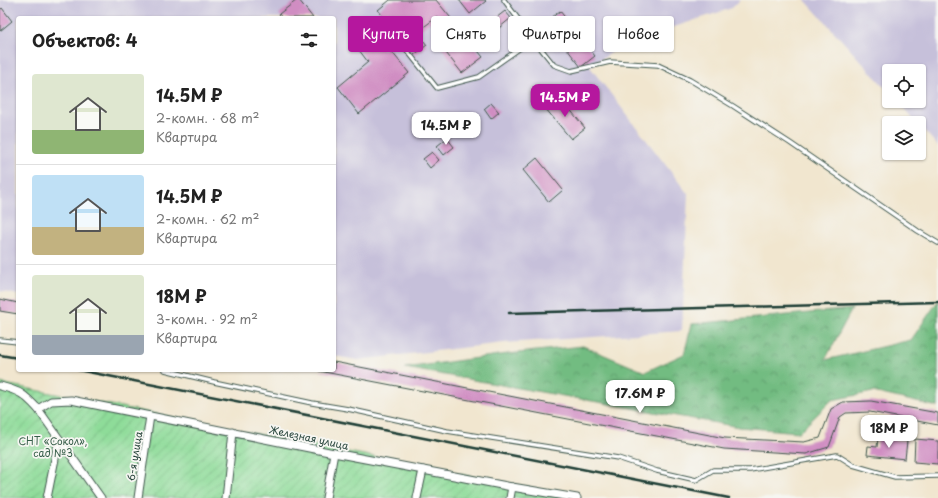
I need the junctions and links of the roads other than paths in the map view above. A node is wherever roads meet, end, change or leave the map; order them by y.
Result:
1 (504, 0) edge
2 (516, 16) edge
3 (408, 52) edge
4 (515, 52) edge
5 (544, 52) edge
6 (938, 243) edge
7 (0, 340) edge
8 (16, 342) edge
9 (173, 372) edge
10 (0, 386) edge
11 (38, 409) junction
12 (150, 416) junction
13 (233, 432) junction
14 (59, 439) junction
15 (334, 452) junction
16 (423, 470) junction
17 (938, 476) edge
18 (512, 487) junction
19 (47, 498) edge
20 (101, 498) edge
21 (138, 498) edge
22 (226, 498) edge
23 (326, 498) edge
24 (417, 498) edge
25 (510, 498) edge
26 (577, 498) edge

1 - 2 lane
3 - 4 lane
5 - 6 lane
7 - 8 lane
9 - 17 lane
10 - 11 street
11 - 12 street, Железная улица
11 - 14 street
12 - 13 street, Железная улица
12 - 21 street, 6-я улица
13 - 15 street, Железная улица
13 - 22 street
14 - 19 street
14 - 20 street
15 - 16 street, Железная улица
15 - 23 street
16 - 18 street, Железная улица
16 - 24 street
18 - 25 street
18 - 26 street, Железная улица

